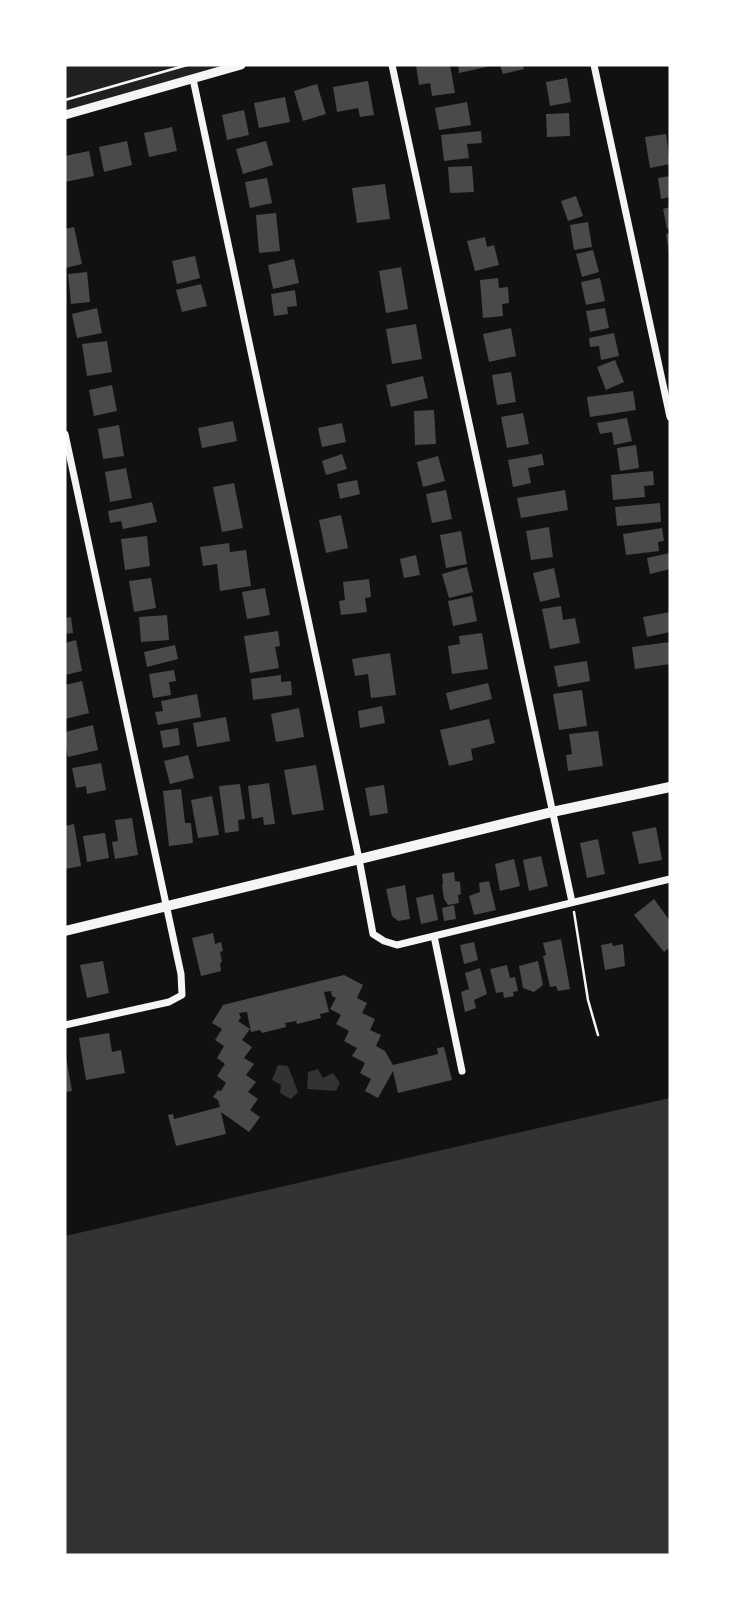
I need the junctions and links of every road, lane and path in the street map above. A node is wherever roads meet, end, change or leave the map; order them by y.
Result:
1 (187, 65) edge
2 (241, 65) edge
3 (392, 65) edge
4 (594, 65) edge
5 (193, 79) junction
6 (65, 100) edge
7 (65, 115) edge
8 (670, 417) edge
9 (65, 434) edge
10 (670, 787) edge
11 (552, 812) junction
12 (359, 859) junction
13 (670, 879) edge
14 (572, 902) junction
15 (166, 906) junction
16 (65, 931) edge
17 (433, 936) junction
18 (65, 1025) edge
19 (598, 1035) dead end
20 (462, 1071) dead end

1 - 6 path
2 - 5 street
3 - 11 street
4 - 8 street
5 - 7 street
5 - 12 street
9 - 15 street
10 - 11 main road
11 - 12 main road
11 - 14 street
12 - 15 main road
12 - 17 street
13 - 14 street
14 - 17 street
14 - 19 path
15 - 16 main road
15 - 18 street
17 - 20 street

